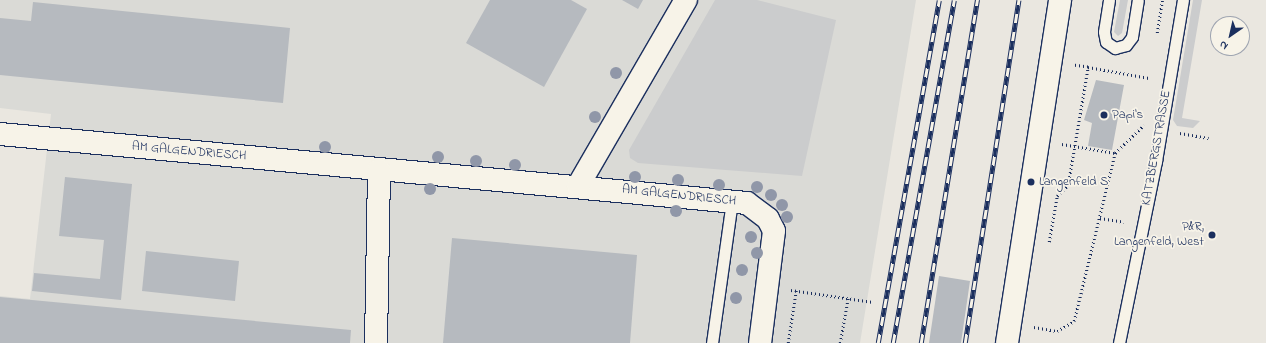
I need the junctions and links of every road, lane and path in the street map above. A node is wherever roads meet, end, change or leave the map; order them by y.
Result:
1 (686, 0) edge
2 (1060, 0) edge
3 (1109, 0) edge
4 (1138, 0) edge
5 (1183, 0) edge
6 (1071, 64) dead end
7 (1088, 68) junction
8 (1150, 78) dead end
9 (1162, 129) junction
10 (0, 134) edge
11 (1209, 138) dead end
12 (1057, 143) dead end
13 (1075, 146) junction
14 (1115, 153) junction
15 (379, 170) junction
16 (578, 186) junction
17 (732, 201) junction
18 (1100, 218) junction
19 (1118, 221) dead end
20 (1048, 244) dead end
21 (796, 290) dead end
22 (806, 292) dead end
23 (848, 298) junction
24 (873, 302) dead end
25 (1030, 327) dead end
26 (376, 343) edge
27 (712, 343) edge
28 (760, 343) edge
29 (788, 343) edge
30 (840, 343) edge
31 (1007, 343) edge
32 (1119, 343) edge

1 - 16 street
2 - 31 street
3 - 4 lane
5 - 9 lane, KATZBERGSTRASSE
6 - 7 path
7 - 8 path
7 - 13 path
9 - 11 path
9 - 14 path
9 - 32 lane, KATZBERGSTRASSE
10 - 15 street, AM GALGENDRIESCH
12 - 13 path
13 - 14 path
13 - 20 path
14 - 18 path
15 - 16 street, AM GALGENDRIESCH
15 - 26 street
16 - 17 street, AM GALGENDRIESCH
17 - 27 lane
17 - 28 street, AM GALGENDRIESCH
18 - 19 path
18 - 25 path
21 - 29 path
22 - 23 path
23 - 24 path
23 - 30 path

